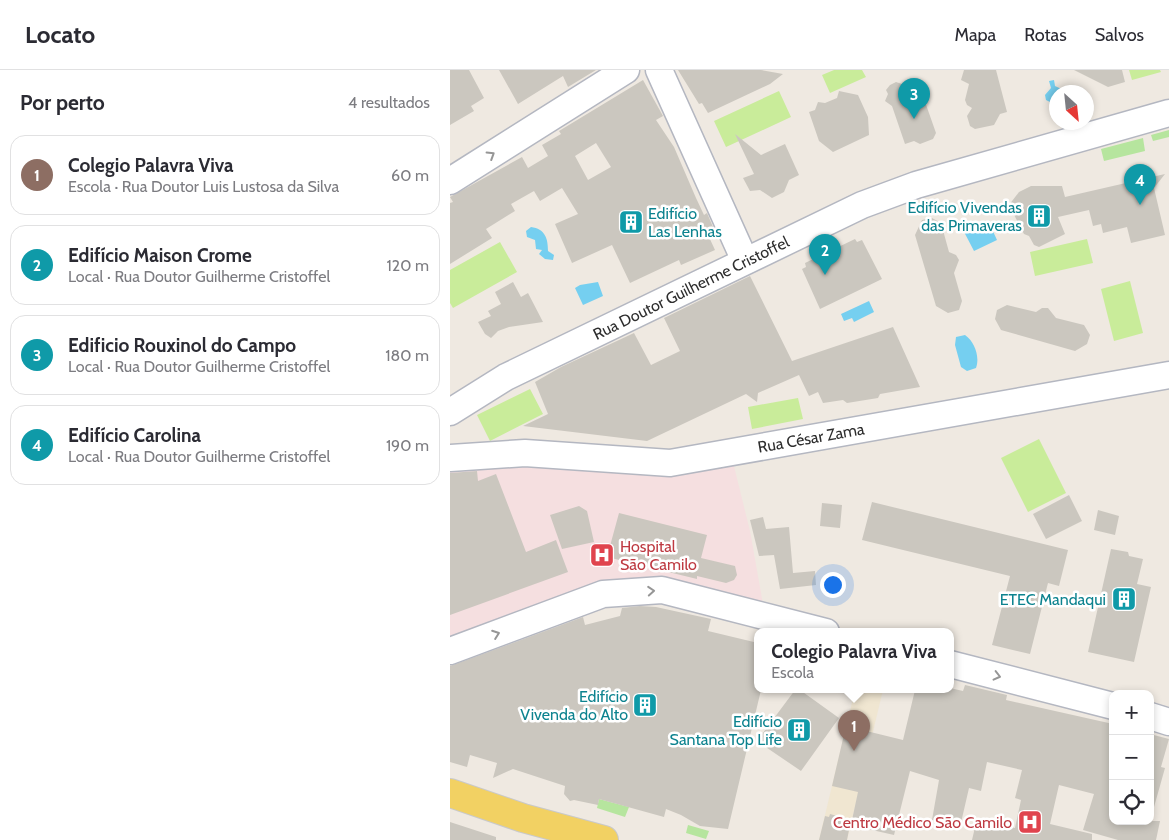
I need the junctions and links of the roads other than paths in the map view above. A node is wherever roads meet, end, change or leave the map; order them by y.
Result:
1 (626, 70) edge
2 (659, 70) edge
3 (1169, 113) edge
4 (450, 181) edge
5 (745, 261) junction
6 (1169, 375) edge
7 (450, 412) edge
8 (450, 458) edge
9 (810, 628) edge
10 (450, 650) edge
11 (954, 665) edge
12 (1109, 705) edge
13 (1154, 717) edge
14 (1169, 722) edge
15 (450, 793) edge
16 (604, 840) edge

4 -> 1 street
2 - 5 street
3 - 5 street, Rua Doutor Guilherme Cristoffel
5 - 7 street, Rua Doutor Guilherme Cristoffel
6 - 8 street, Rua César Zama
10 -> 9 street
11 -> 12 street
13 - 14 street
15 - 16 main road

